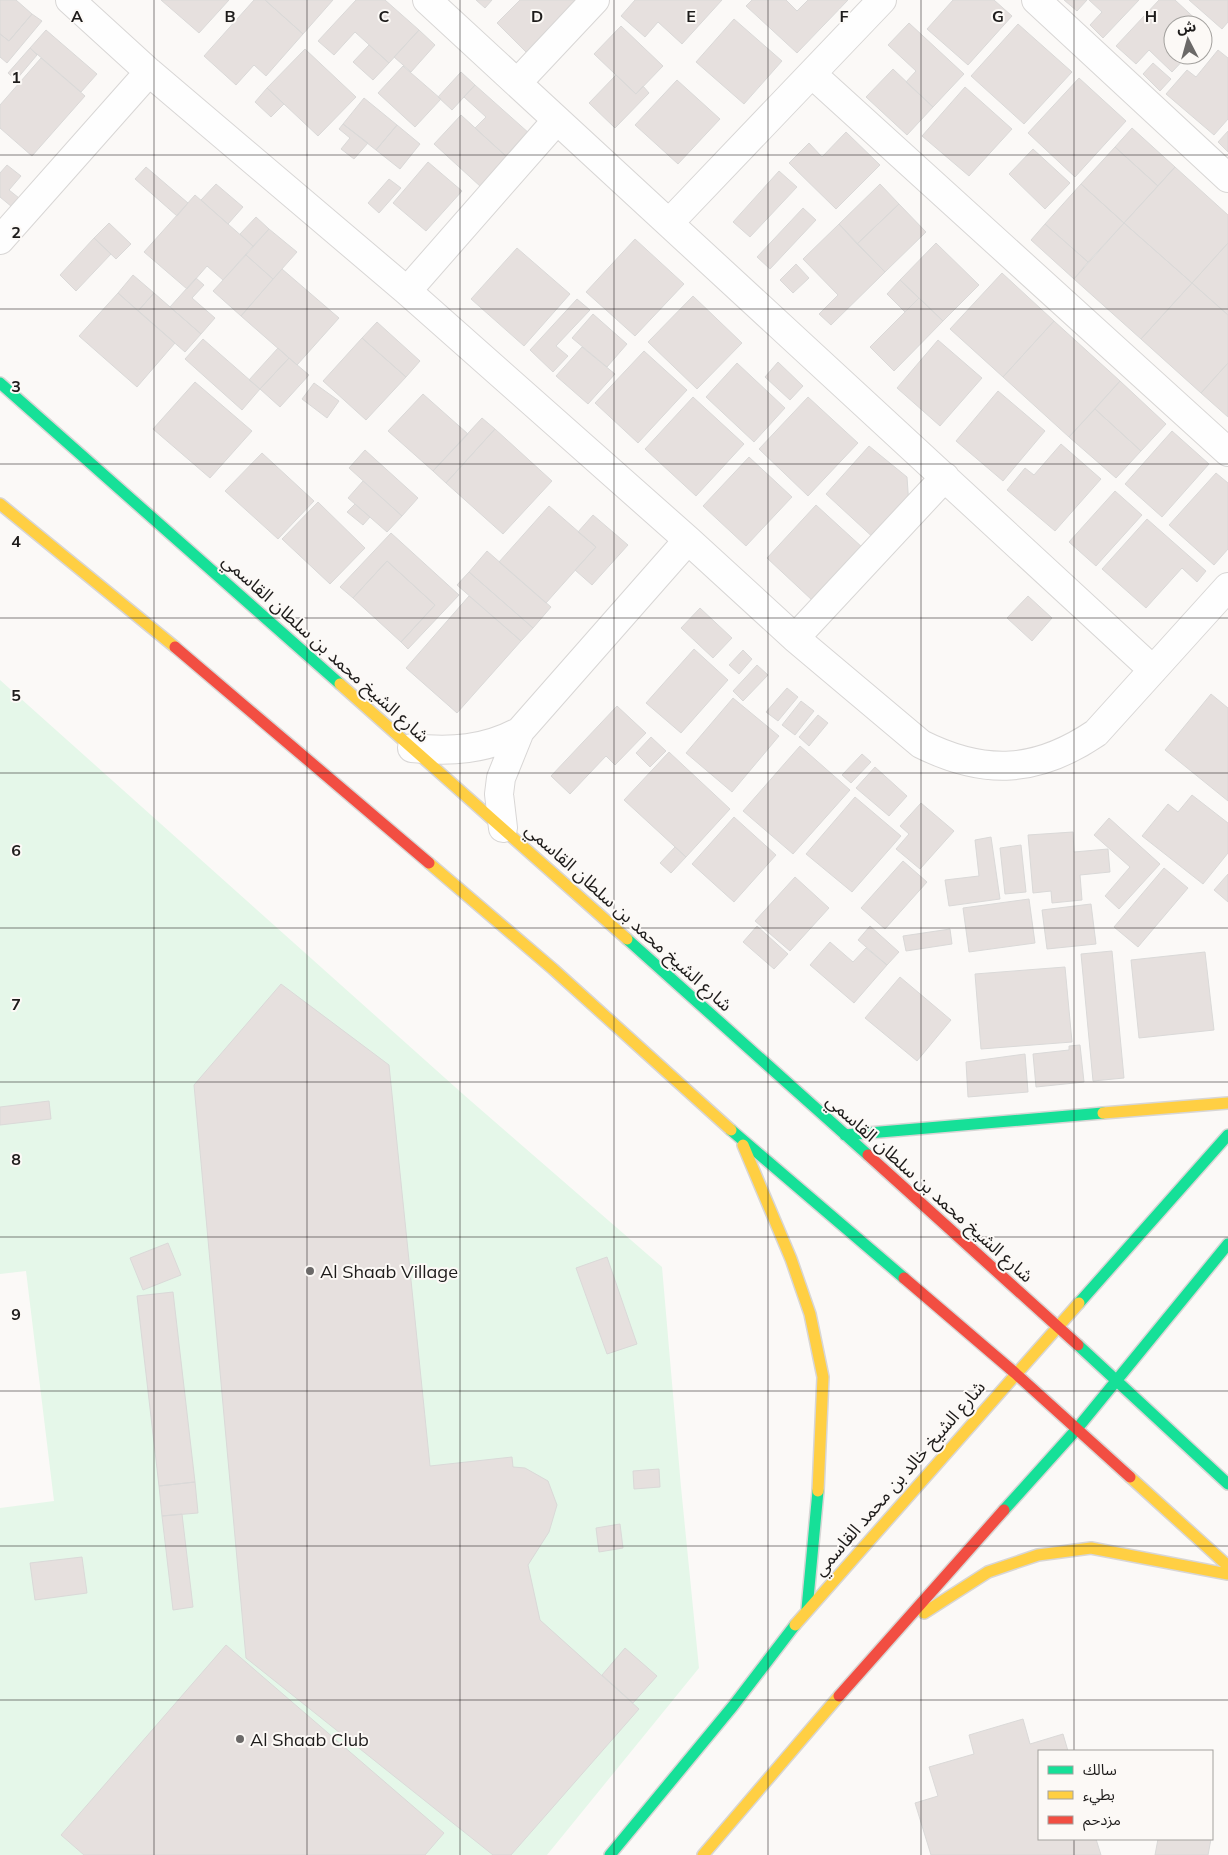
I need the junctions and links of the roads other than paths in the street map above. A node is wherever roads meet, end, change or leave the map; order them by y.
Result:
1 (70, 0) edge
2 (427, 0) edge
3 (594, 0) edge
4 (882, 0) edge
5 (1036, 0) edge
6 (149, 72) junction
7 (812, 74) junction
8 (518, 84) junction
9 (557, 120) junction
10 (1228, 178) edge
11 (669, 223) junction
12 (0, 240) edge
13 (407, 291) junction
14 (0, 383) edge
15 (1228, 452) edge
16 (945, 477) junction
17 (0, 504) edge
18 (688, 540) junction
19 (1228, 587) edge
20 (795, 638) junction
21 (1153, 670) junction
22 (520, 731) junction
23 (412, 748) junction
24 (503, 828) junction
25 (1228, 1102) edge
26 (1228, 1134) edge
27 (845, 1135) junction
28 (740, 1139) junction
29 (1228, 1244) edge
30 (1057, 1326) junction
31 (1015, 1373) junction
32 (1116, 1380) junction
33 (1076, 1430) junction
34 (1228, 1484) edge
35 (1228, 1566) edge
36 (1228, 1574) edge
37 (807, 1608) junction
38 (893, 1633) junction
39 (610, 1855) edge
40 (703, 1855) edge

1 - 6 street
2 - 8 street
3 - 8 street
4 - 7 street
5 - 10 street
6 - 12 street
6 - 13 street
7 - 11 street
7 - 15 street
8 - 9 street
9 - 11 street
9 - 13 street
11 - 16 street
13 - 18 street
14 - 23 main road, شارع الشيخ محمد بن سلطان القاسمي
16 - 20 street
16 - 21 street
17 - 28 main road
18 - 20 street
18 - 22 street
19 - 21 street
20 - 21 street
22 - 23 street
22 - 24 street
23 - 24 main road, شارع الشيخ محمد بن سلطان القاسمي
24 - 27 main road, شارع الشيخ محمد بن سلطان القاسمي
25 - 27 main road
26 - 30 main road, شارع الشيخ خالد بن محمد القاسمي
27 - 30 main road, شارع الشيخ محمد بن سلطان القاسمي
28 - 31 main road
28 - 37 main road
29 - 32 main road
30 - 31 main road, شارع الشيخ خالد بن محمد القاسمي
30 - 32 main road, شارع الشيخ محمد بن سلطان القاسمي
31 - 33 main road
31 - 37 main road, شارع الشيخ خالد بن محمد القاسمي
32 - 33 main road
32 - 34 main road, شارع الشيخ محمد بن سلطان القاسمي
33 - 35 main road
33 - 38 main road
36 - 38 main road
37 - 39 main road, شارع الشيخ خالد بن محمد القاسمي
38 - 40 main road

